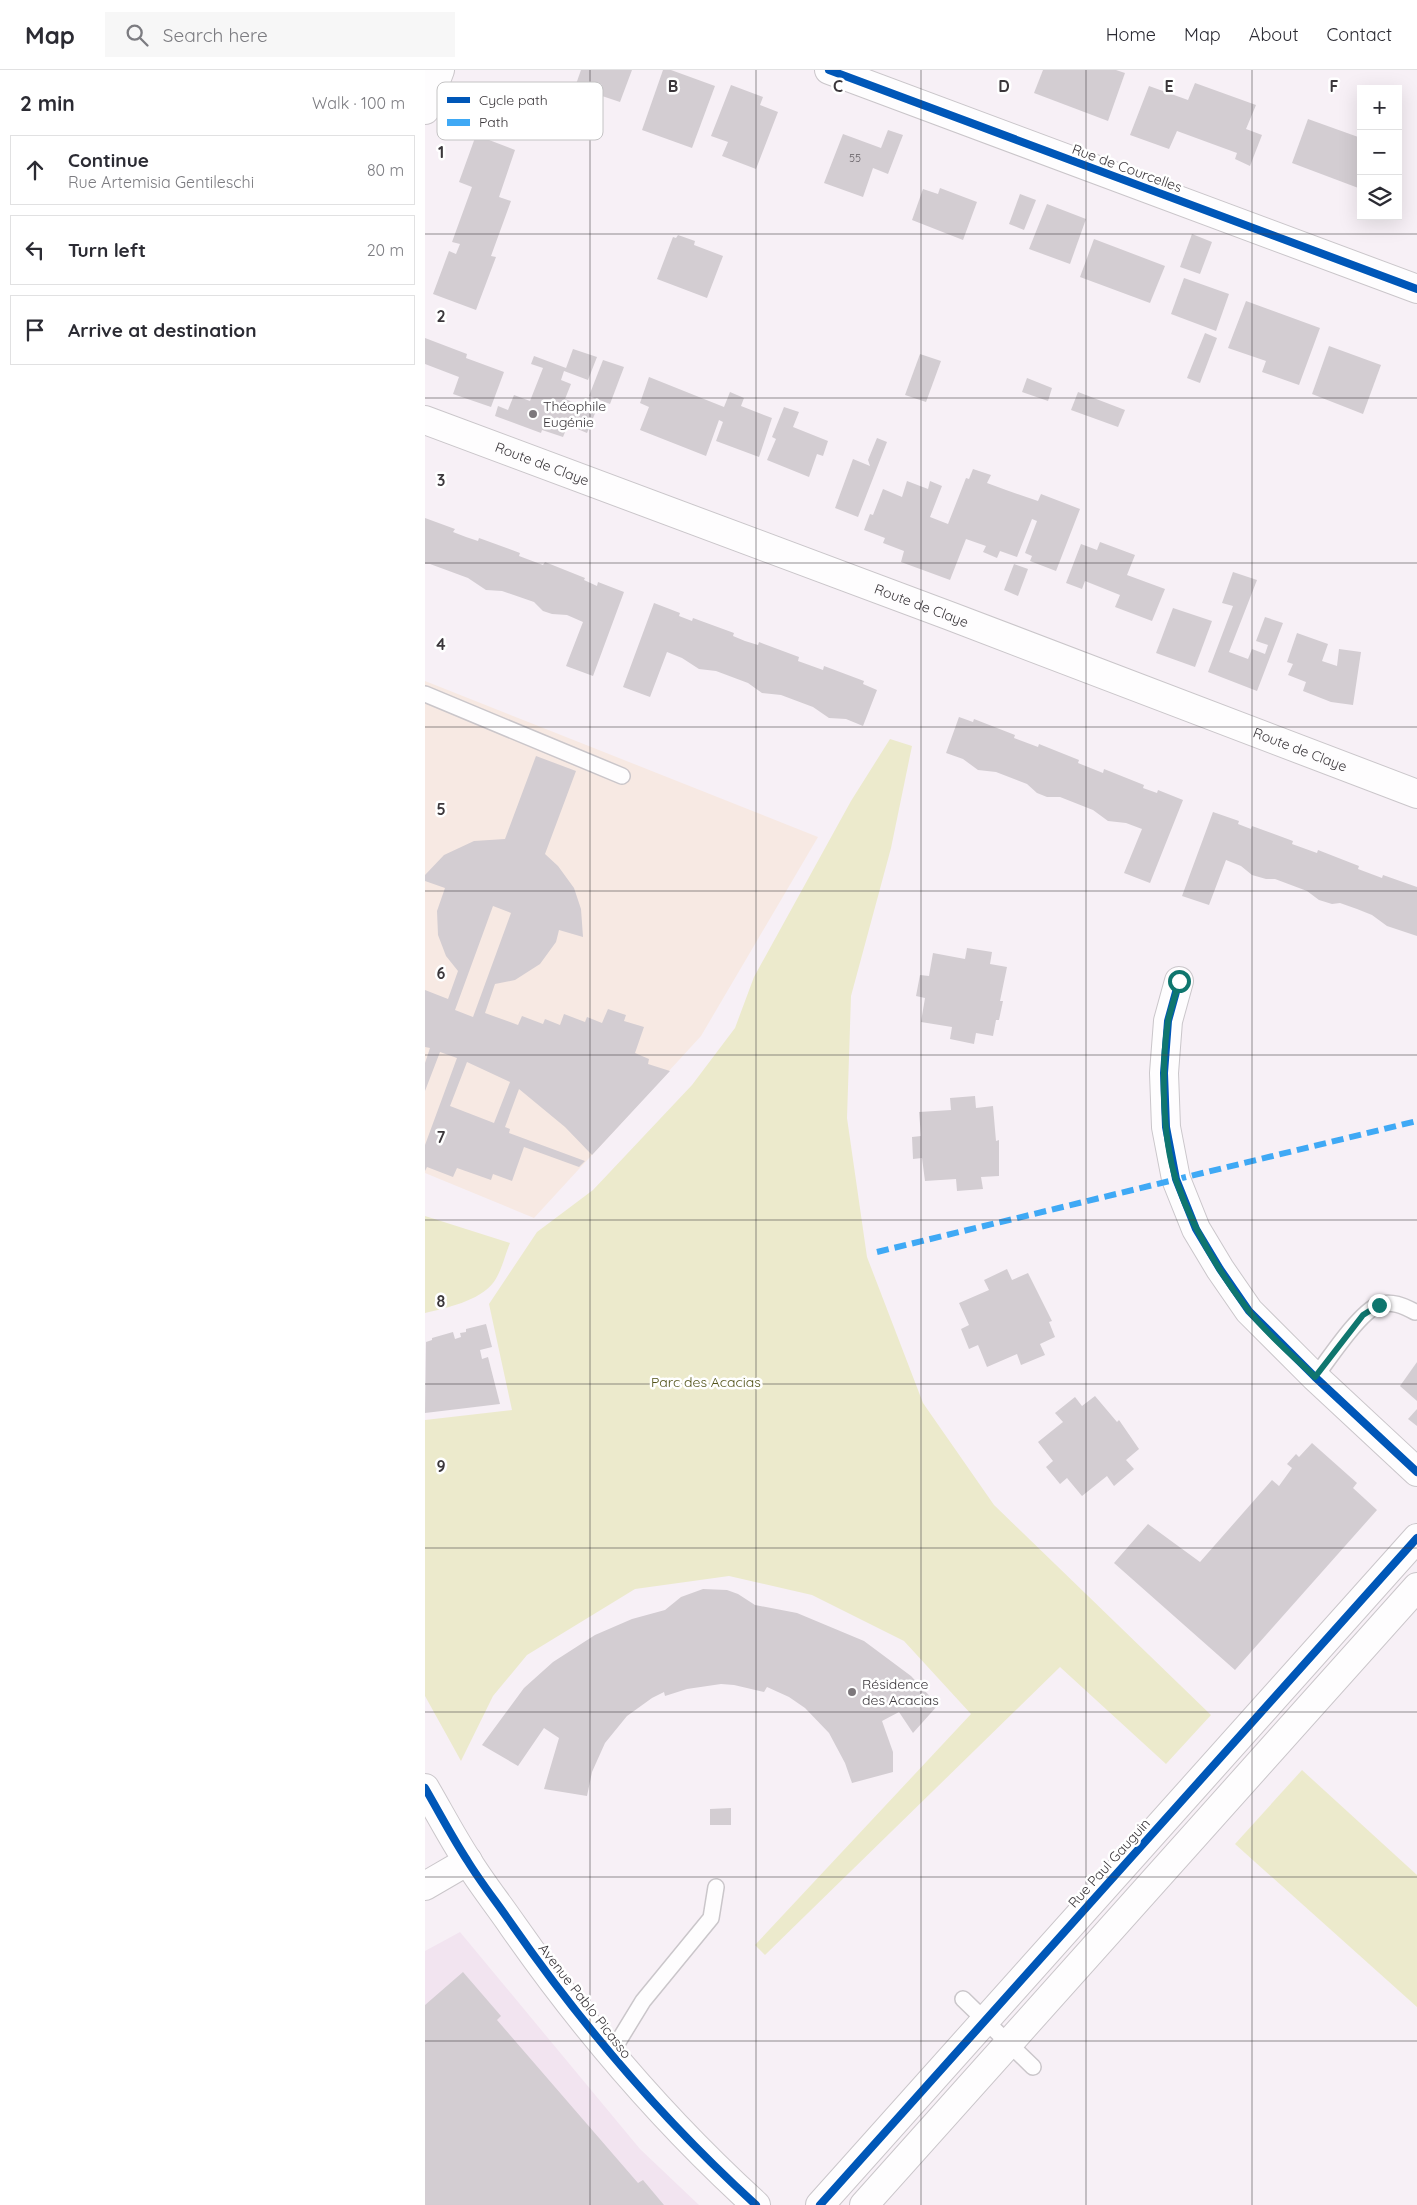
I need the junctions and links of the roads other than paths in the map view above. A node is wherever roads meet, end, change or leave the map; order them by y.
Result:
1 (440, 70) edge
2 (829, 70) edge
3 (425, 110) edge
4 (1417, 289) edge
5 (425, 420) edge
6 (425, 694) edge
7 (622, 776) dead end
8 (1417, 794) edge
9 (1179, 981) dead end
10 (1415, 1312) dead end
11 (1315, 1377) junction
12 (1417, 1472) edge
13 (1417, 1538) edge
14 (1417, 1587) edge
15 (425, 1788) edge
16 (468, 1861) junction
17 (425, 1886) edge
18 (716, 1887) dead end
19 (963, 1998) dead end
20 (984, 2020) junction
21 (1009, 2042) junction
22 (610, 2055) junction
23 (1033, 2067) dead end
24 (756, 2205) edge
25 (820, 2205) edge
26 (865, 2205) edge

1 - 3 street
2 - 4 street, Rue de Courcelles
5 - 8 street, Route de Claye
6 - 7 lane
9 - 11 street
10 - 11 lane
11 - 12 street
13 - 20 street, Rue Paul Gauguin
14 - 21 street
15 - 16 street, Avenue Pablo Picasso
16 - 17 street
16 - 22 street, Avenue Pablo Picasso
18 - 22 lane
19 - 20 lane
20 - 21 lane
20 - 25 street, Rue Paul Gauguin
21 - 23 lane
21 - 26 street
22 - 24 street, Avenue Pablo Picasso

